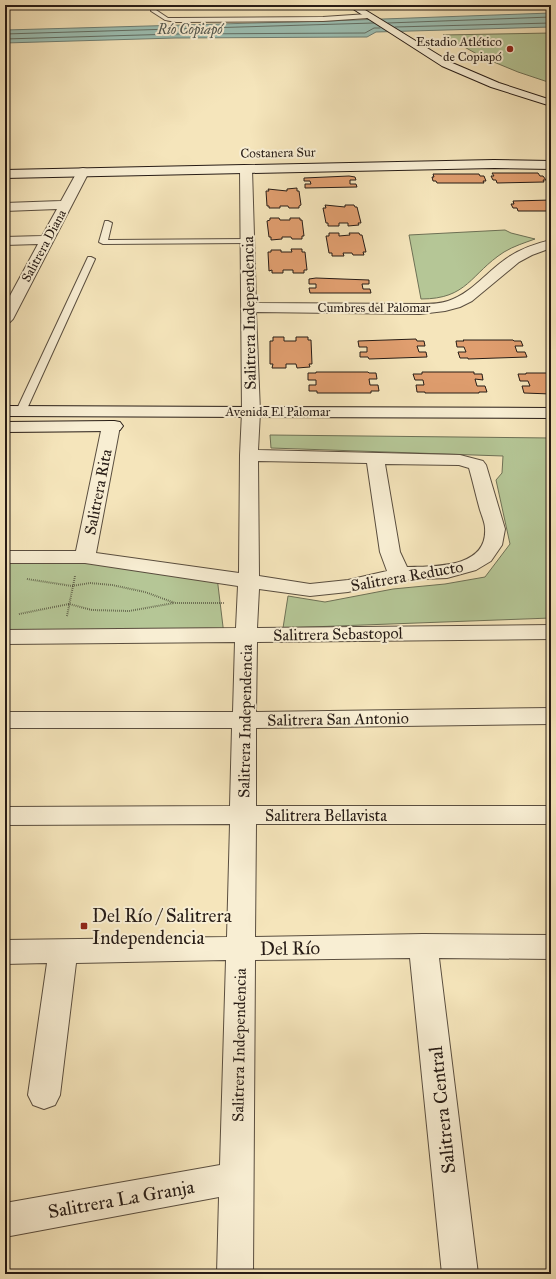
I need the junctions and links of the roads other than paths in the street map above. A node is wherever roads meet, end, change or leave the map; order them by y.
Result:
1 (155, 5) edge
2 (351, 5) edge
3 (368, 16) junction
4 (551, 103) edge
5 (551, 165) edge
6 (246, 169) junction
7 (83, 172) junction
8 (5, 174) edge
9 (65, 205) junction
10 (5, 207) edge
11 (108, 223) dead end
12 (47, 240) junction
13 (5, 241) edge
14 (248, 241) junction
15 (551, 244) edge
16 (91, 259) dead end
17 (9, 305) edge
18 (249, 307) junction
19 (5, 319) edge
20 (13, 411) edge
21 (551, 413) edge
22 (251, 419) junction
23 (5, 426) edge
24 (111, 426) junction
25 (551, 426) edge
26 (249, 455) junction
27 (375, 458) junction
28 (5, 557) edge
29 (82, 557) junction
30 (399, 574) junction
31 (248, 592) junction
32 (551, 632) edge
33 (246, 635) junction
34 (5, 637) edge
35 (551, 716) edge
36 (5, 720) edge
37 (245, 720) junction
38 (243, 815) junction
39 (551, 815) edge
40 (5, 816) edge
41 (423, 946) junction
42 (551, 947) edge
43 (241, 949) junction
44 (63, 951) junction
45 (5, 952) edge
46 (44, 1095) dead end
47 (237, 1178) junction
48 (5, 1220) edge
49 (236, 1274) edge
50 (460, 1274) edge

1 - 3 lane
2 - 3 street
3 - 4 street
5 - 6 street, Costanera Sur
6 - 7 street, Costanera Sur
6 - 14 street, Salitrera Independencia
7 - 8 street, Costanera Sur
7 - 9 street, Salitrera Diana
9 - 10 street
9 - 12 street, Salitrera Diana
11 - 14 lane
12 - 13 street
12 - 17 street, Salitrera Diana
14 - 18 street, Salitrera Independencia
15 - 18 street, Cumbres del Palomar
16 - 20 lane
17 - 19 street, Salitrera Diana
18 - 22 street, Salitrera Independencia
20 - 22 street, Avenida El Palomar
21 - 22 street, Avenida El Palomar
22 - 24 street, Avenida El Palomar
22 - 25 street, Avenida El Palomar
22 - 26 street, Salitrera Independencia
23 - 24 street, Avenida El Palomar
24 - 29 street, Salitrera Rita
26 - 27 street, Salitrera Reducto
26 - 31 street, Salitrera Independencia
27 - 30 street
27 - 30 street, Salitrera Reducto
28 - 29 street, Salitrera Reducto
29 - 31 street, Salitrera Reducto
30 - 31 street, Salitrera Reducto
31 - 33 street, Salitrera Independencia
32 - 33 street, Salitrera Sebastopol
33 - 34 street, Salitrera Sebastopol
33 - 37 street, Salitrera Independencia
35 - 37 street, Salitrera San Antonio
36 - 37 street, Salitrera San Antonio
37 - 38 street, Salitrera Independencia
38 - 39 street, Salitrera Bellavista
38 - 40 street, Salitrera Bellavista
38 - 43 street, Salitrera Independencia
41 - 42 street, Del Río
41 - 43 street, Del Río
41 - 50 street, Salitrera Central
43 - 44 street, Del Río
43 - 47 street, Salitrera Independencia
44 - 45 street, Del Río
44 - 46 street
47 - 48 street, Salitrera La Granja
47 - 49 street, Salitrera Independencia

